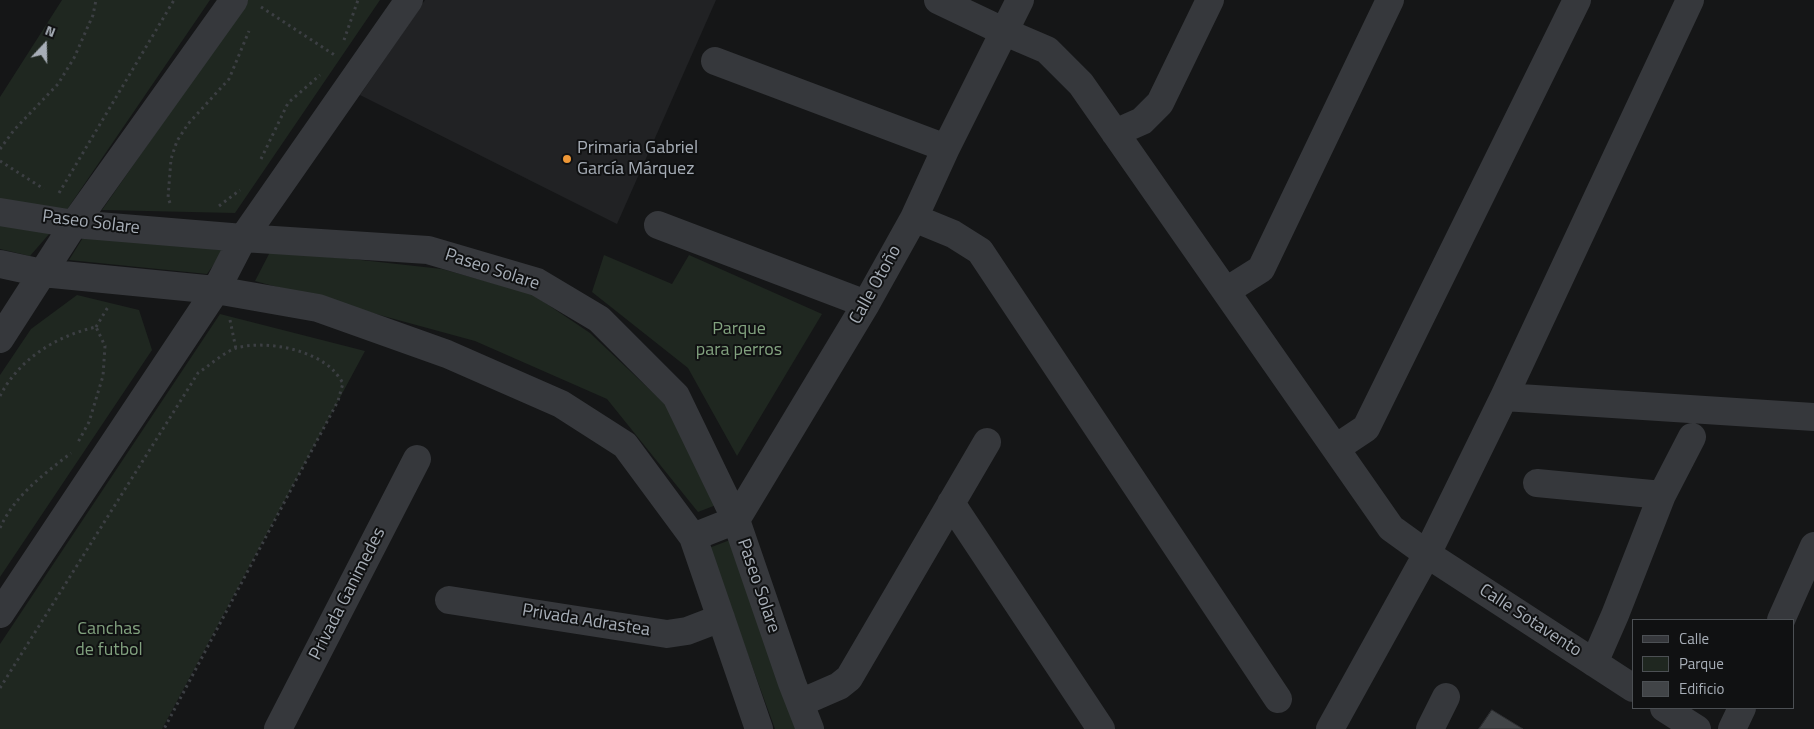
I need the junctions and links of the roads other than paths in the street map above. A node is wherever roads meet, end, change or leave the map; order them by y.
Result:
1 (409, 0) edge
2 (938, 0) edge
3 (1020, 0) edge
4 (1210, 0) edge
5 (1390, 0) edge
6 (1577, 0) edge
7 (1690, 0) edge
8 (249, 5) edge
9 (1005, 32) junction
10 (715, 61) dead end
11 (1115, 133) junction
12 (946, 148) junction
13 (0, 212) edge
14 (914, 218) junction
15 (74, 224) junction
16 (658, 225) dead end
17 (243, 238) junction
18 (0, 264) edge
19 (42, 273) junction
20 (216, 290) junction
21 (1226, 291) junction
22 (866, 304) junction
23 (0, 339) edge
24 (1504, 397) junction
25 (1814, 417) edge
26 (1692, 437) dead end
27 (987, 442) dead end
28 (1336, 448) junction
29 (417, 459) dead end
30 (1537, 483) dead end
31 (1662, 495) junction
32 (951, 504) junction
33 (736, 520) junction
34 (693, 537) junction
35 (1814, 546) edge
36 (1427, 554) junction
37 (449, 600) dead end
38 (0, 614) edge
39 (721, 618) junction
40 (1781, 619) edge
41 (1594, 663) junction
42 (1632, 687) edge
43 (1446, 697) dead end
44 (1278, 699) dead end
45 (800, 703) junction
46 (1666, 709) edge
47 (1742, 709) edge
48 (278, 729) edge
49 (758, 729) edge
50 (810, 729) edge
51 (1101, 729) edge
52 (1330, 729) edge
53 (1430, 729) edge
54 (1697, 729) edge
55 (1732, 729) edge

1 - 17 street
2 - 9 street, Calle Sotavento
3 - 9 street, Calle Otoño
4 - 11 street
5 - 21 street
6 - 28 street
7 - 24 street
8 - 15 street
9 - 11 street, Calle Sotavento
9 - 12 street, Calle Otoño
10 - 12 street
11 - 21 street, Calle Sotavento
12 - 14 street, Calle Otoño
13 - 15 street, Paseo Solare
14 - 22 street, Calle Otoño
14 - 44 street
15 - 17 street, Paseo Solare
15 - 19 street
16 - 22 street
17 - 20 street
17 - 33 street, Paseo Solare
18 - 19 street
19 - 20 street
19 - 23 street
20 - 34 street
20 - 38 street
21 - 28 street, Calle Sotavento
22 - 33 street, Calle Otoño
24 - 25 street
24 - 36 street
26 - 31 street
27 - 32 street
28 - 36 street, Calle Sotavento
29 - 48 street, Privada Ganimedes
30 - 31 street
31 - 41 street
32 - 45 street
32 - 51 street
33 - 34 street
33 - 45 street, Paseo Solare
34 - 39 street
35 - 40 street
36 - 41 street, Calle Sotavento
36 - 52 street
37 - 39 street, Privada Adrastea
39 - 49 street
41 - 42 street, Calle Sotavento
43 - 53 street
45 - 50 street, Paseo Solare
46 - 54 street
47 - 55 street

